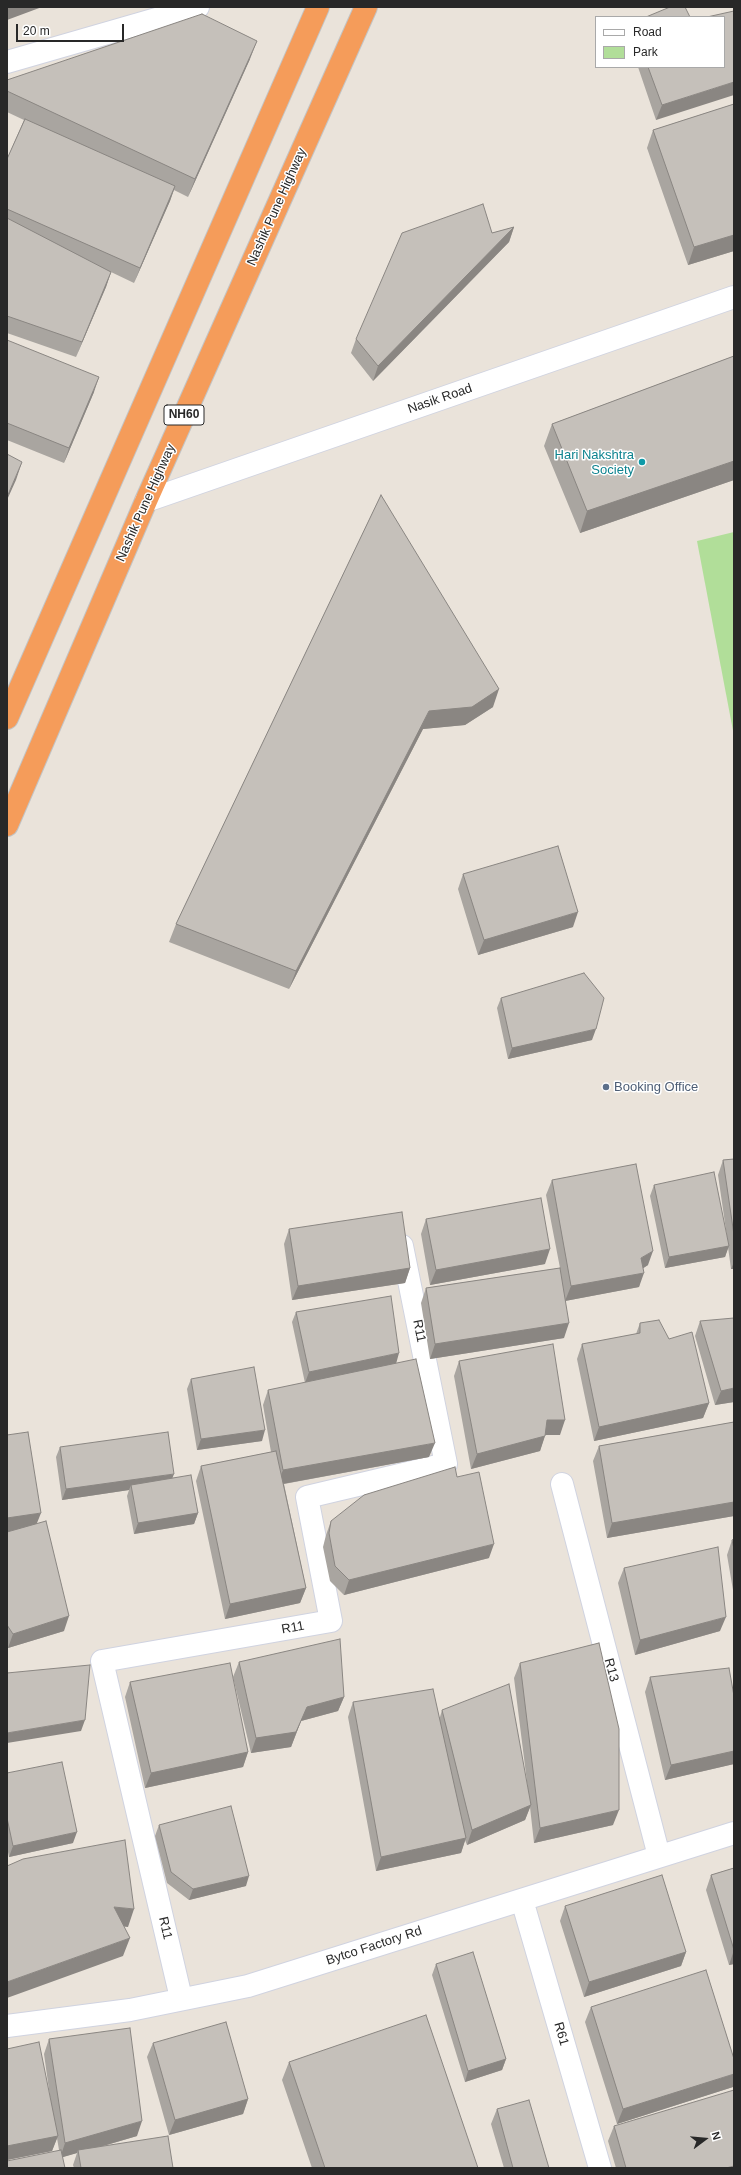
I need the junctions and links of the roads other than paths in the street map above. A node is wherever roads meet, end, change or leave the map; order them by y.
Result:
1 (198, 7) edge
2 (318, 7) edge
3 (366, 7) edge
4 (7, 62) edge
5 (734, 297) edge
6 (146, 501) junction
7 (7, 718) edge
8 (7, 825) edge
9 (400, 1236) edge
10 (562, 1484) dead end
11 (734, 1833) edge
12 (659, 1856) junction
13 (522, 1900) junction
14 (181, 1998) junction
15 (7, 2026) edge
16 (600, 2168) edge

1 - 4 street
2 - 7 highway, NH60
3 - 6 highway, Nashik Pune Highway / NH60
5 - 6 street, Nasik Road
6 - 8 highway, Nashik Pune Highway / NH60
9 - 14 street, R11
10 - 12 street, R13
11 - 12 street, Bytco Factory Rd
12 - 13 street, Bytco Factory Rd
13 - 14 street, Bytco Factory Rd
13 - 16 street, R61
14 - 15 street, Bytco Factory Rd

